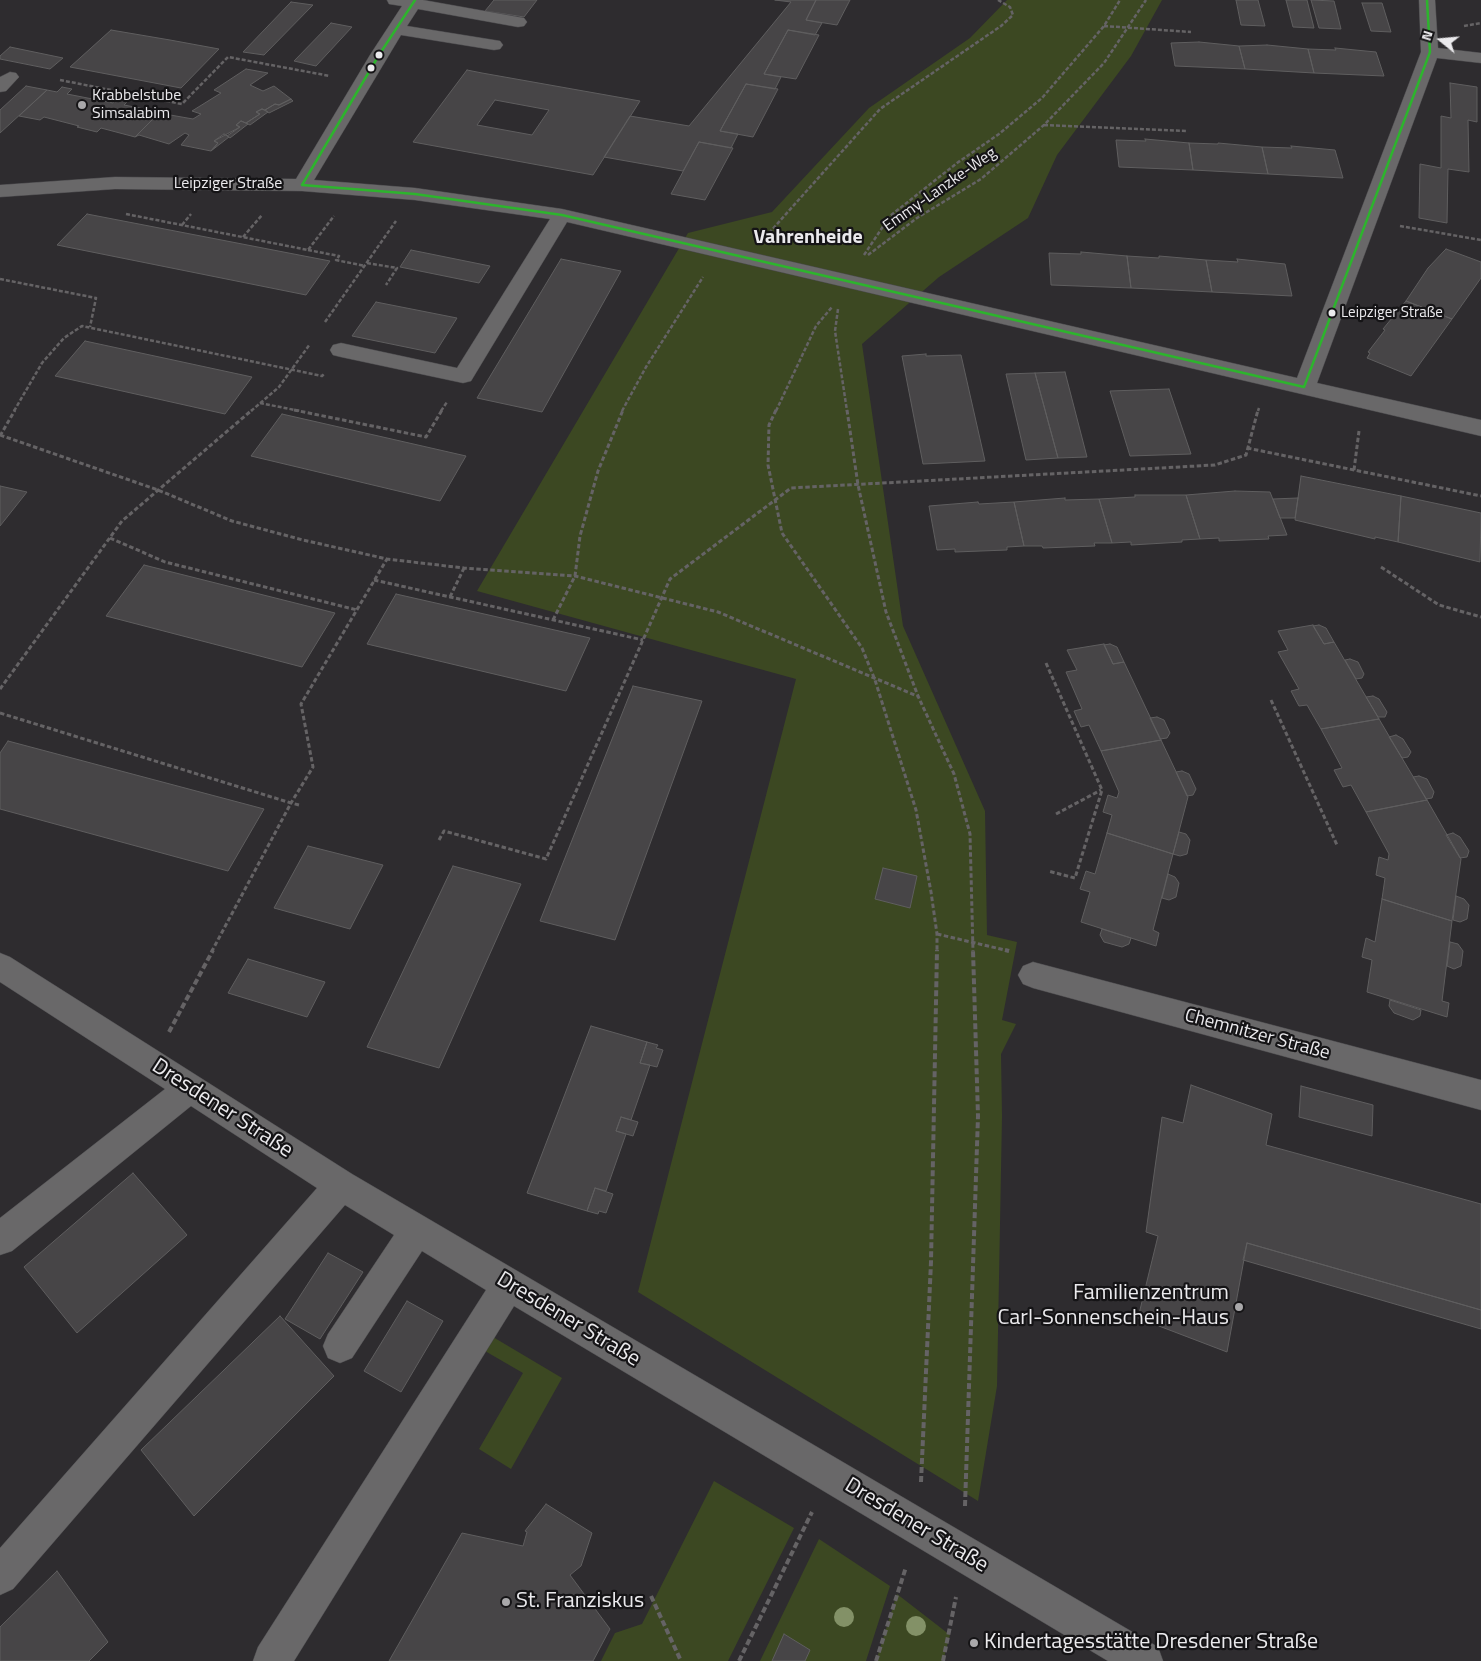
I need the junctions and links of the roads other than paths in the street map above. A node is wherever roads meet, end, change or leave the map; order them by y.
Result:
1 (394, 0) edge
2 (1427, 0) edge
3 (414, 2) edge
4 (518, 22) dead end
5 (396, 29) junction
6 (494, 45) dead end
7 (1430, 52) junction
8 (1481, 58) edge
9 (302, 185) junction
10 (0, 191) edge
11 (562, 214) junction
12 (341, 350) road end
13 (1304, 386) junction
14 (1481, 428) edge
15 (0, 966) edge
16 (1033, 975) road end
17 (189, 1089) junction
18 (1481, 1095) edge
19 (341, 1185) junction
20 (417, 1230) junction
21 (0, 1239) edge
22 (509, 1284) junction
23 (340, 1346) dead end
24 (0, 1576) edge
25 (272, 1661) edge
26 (1144, 1661) edge

1 - 3 street
2 - 7 street
3 - 4 street
3 - 5 street
5 - 6 street
5 - 9 street
7 - 8 street
7 - 13 street
9 - 10 street, Leipziger Straße
9 - 11 street, Leipziger Straße
11 - 12 street
11 - 13 street, Leipziger Straße
13 - 14 street, Leipziger Straße
15 - 17 street, Dresdener Straße
16 - 18 street, Chemnitzer Straße
17 - 19 street, Dresdener Straße
17 - 21 street
19 - 20 street, Dresdener Straße
19 - 24 street
20 - 22 street, Dresdener Straße
20 - 23 street
22 - 25 street
22 - 26 street, Dresdener Straße

